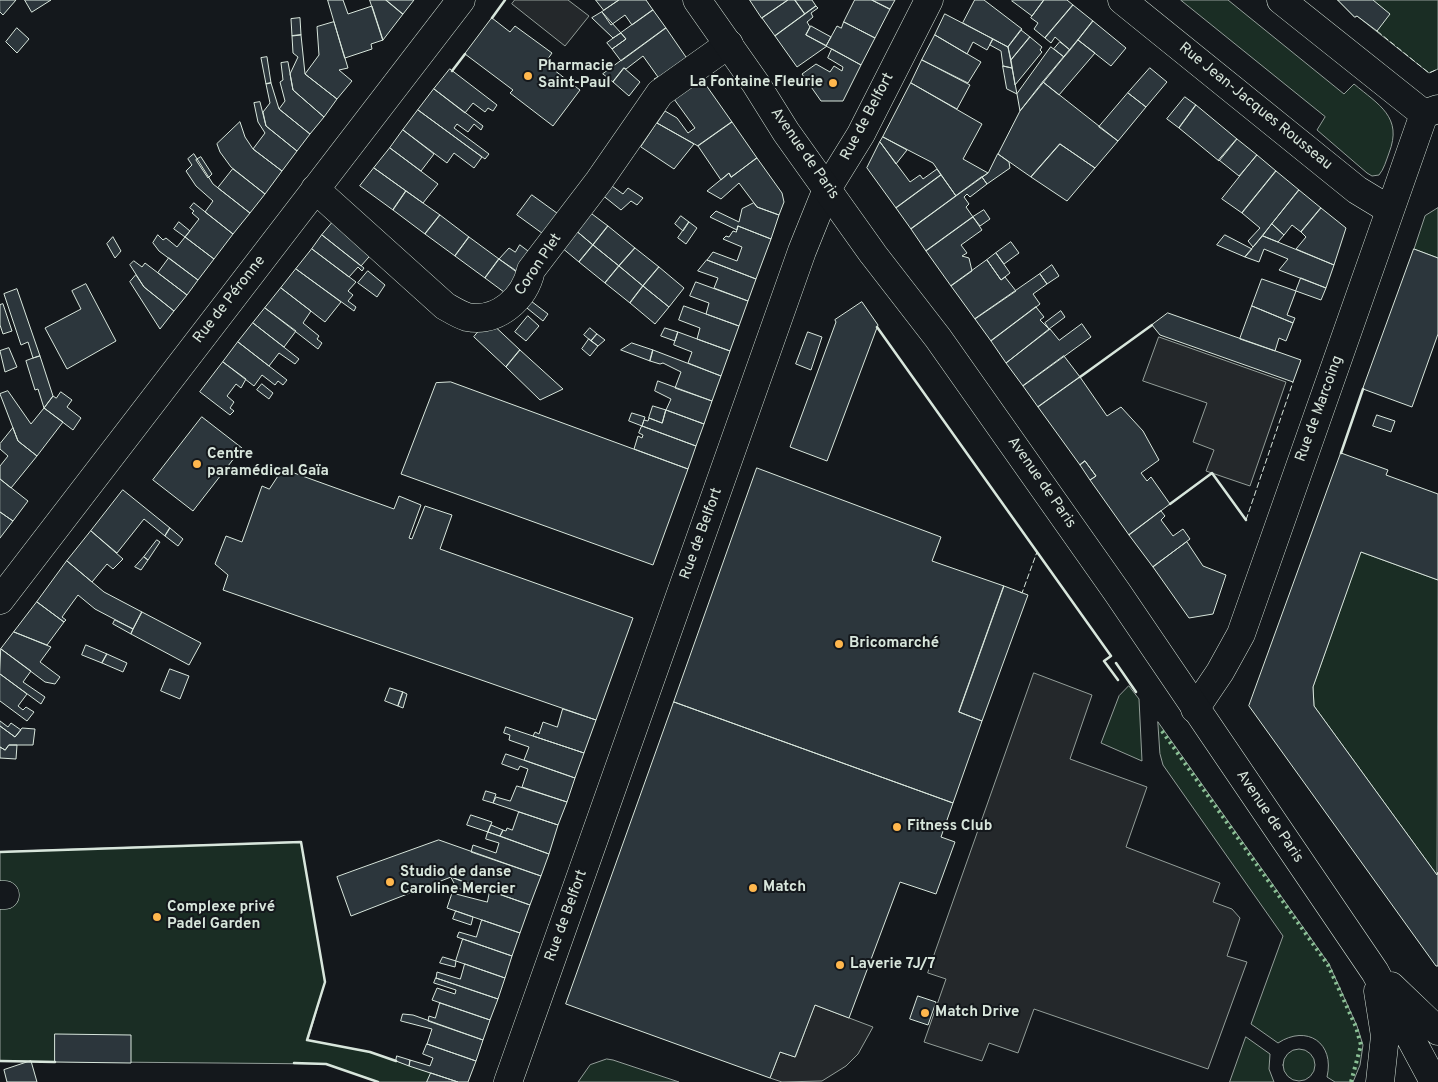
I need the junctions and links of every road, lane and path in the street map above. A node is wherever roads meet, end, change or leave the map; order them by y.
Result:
1 (461, 0) edge
2 (697, 0) edge
3 (929, 0) edge
4 (1122, 0) edge
5 (1281, 0) edge
6 (729, 44) junction
7 (1431, 112) edge
8 (315, 189) junction
9 (827, 189) junction
10 (1390, 210) junction
11 (0, 600) edge
12 (1195, 709) junction
13 (1375, 972) junction
14 (1438, 1031) edge
15 (508, 1082) edge
16 (1380, 1082) edge
17 (1434, 1082) edge

1 - 8 street, Rue de Péronne
2 - 6 street, Avenue de Paris
3 - 9 street, Rue de Belfort
4 - 10 street, Rue Jean-Jacques Rousseau
5 - 7 street
6 - 8 street, Coron Plet
6 - 9 street, Avenue de Paris
7 - 10 street, Rue de Marcoing
8 - 11 street, Rue de Péronne
9 - 12 street, Avenue de Paris
9 - 15 street, Rue de Belfort
10 - 12 street, Rue de Marcoing
12 - 13 street, Avenue de Paris
13 - 14 street, Avenue de Paris
13 - 16 street, Avenue de Paris
13 - 17 street, Avenue de Paris

